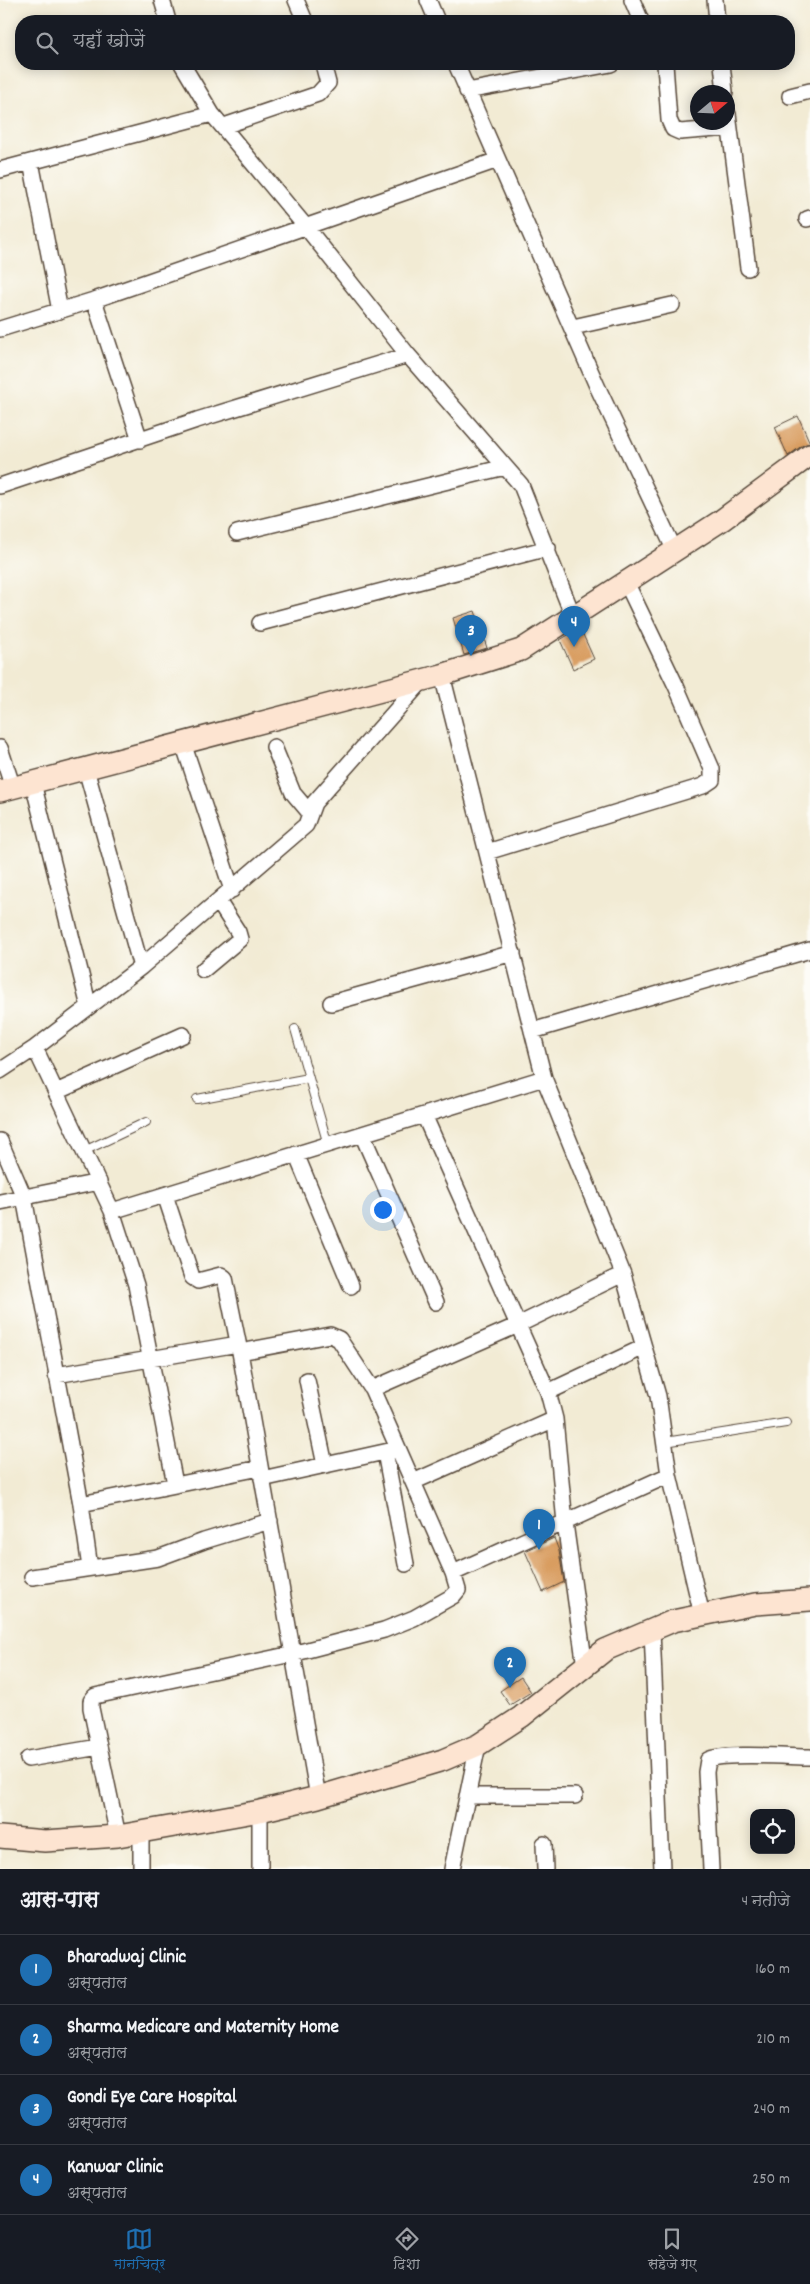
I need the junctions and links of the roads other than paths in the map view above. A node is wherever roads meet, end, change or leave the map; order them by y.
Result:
1 (162, 0) edge
2 (296, 0) edge
3 (428, 0) edge
4 (632, 0) edge
5 (715, 0) edge
6 (166, 15) edge
7 (302, 15) edge
8 (434, 15) edge
9 (639, 15) edge
10 (717, 15) edge
11 (186, 70) edge
12 (324, 70) edge
13 (459, 70) edge
14 (578, 70) edge
15 (665, 70) edge
16 (723, 70) edge
17 (724, 85) edge
18 (468, 90) junction
19 (810, 91) edge
20 (790, 96) dead end
21 (212, 114) junction
22 (224, 126) junction
23 (690, 130) edge
24 (729, 130) edge
25 (498, 160) junction
26 (31, 162) junction
27 (0, 170) edge
28 (306, 227) junction
29 (748, 268) dead end
30 (94, 300) junction
31 (672, 305) dead end
32 (60, 311) junction
33 (573, 327) junction
34 (0, 328) edge
35 (408, 355) junction
36 (140, 440) junction
37 (810, 455) edge
38 (505, 467) junction
39 (0, 486) edge
40 (237, 534) dead end
41 (548, 548) junction
42 (675, 551) junction
43 (626, 582) junction
44 (574, 616) junction
45 (260, 622) dead end
46 (432, 678) junction
47 (183, 743) junction
48 (274, 747) dead end
49 (0, 748) edge
50 (86, 769) junction
51 (33, 783) junction
52 (6, 790) edge
53 (309, 812) junction
54 (487, 852) junction
55 (232, 890) junction
56 (218, 901) junction
57 (810, 950) edge
58 (513, 953) junction
59 (141, 967) junction
60 (203, 970) dead end
61 (332, 1003) dead end
62 (89, 1007) junction
63 (295, 1029) dead end
64 (532, 1030) junction
65 (183, 1035) dead end
66 (35, 1048) junction
67 (0, 1071) edge
68 (309, 1078) junction
69 (544, 1078) junction
70 (56, 1092) junction
71 (197, 1099) dead end
72 (424, 1115) junction
73 (146, 1122) dead end
74 (362, 1134) junction
75 (0, 1141) edge
76 (328, 1144) junction
77 (84, 1151) junction
78 (296, 1154) junction
79 (99, 1182) junction
80 (165, 1195) junction
81 (24, 1197) junction
82 (0, 1202) edge
83 (112, 1211) junction
84 (623, 1274) junction
85 (351, 1286) dead end
86 (436, 1302) dead end
87 (518, 1325) junction
88 (644, 1347) junction
89 (239, 1348) junction
90 (150, 1359) junction
91 (56, 1374) junction
92 (307, 1380) dead end
93 (372, 1389) junction
94 (548, 1392) junction
95 (555, 1419) junction
96 (786, 1423) dead end
97 (665, 1442) junction
98 (392, 1450) junction
99 (325, 1465) junction
100 (261, 1473) junction
101 (669, 1475) junction
102 (413, 1482) junction
103 (175, 1484) junction
104 (81, 1504) junction
105 (270, 1521) junction
106 (565, 1523) junction
107 (406, 1564) dead end
108 (90, 1568) junction
109 (453, 1572) junction
110 (32, 1577) dead end
111 (810, 1600) edge
112 (702, 1615) junction
113 (652, 1630) junction
114 (292, 1654) junction
115 (585, 1667) junction
116 (478, 1745) junction
117 (99, 1747) junction
118 (810, 1757) edge
119 (28, 1759) dead end
120 (468, 1796) junction
121 (575, 1796) dead end
122 (318, 1797) junction
123 (260, 1811) junction
124 (141, 1832) junction
125 (118, 1836) junction
126 (0, 1837) edge
127 (544, 1844) dead end
128 (141, 1869) edge
129 (260, 1869) edge
130 (452, 1869) edge
131 (545, 1869) edge
132 (662, 1869) edge
133 (711, 1869) edge

1 - 6 street
2 - 7 street
3 - 8 street
4 - 9 street
5 - 10 street
11 - 21 street
12 - 22 street
13 - 18 street
14 - 18 street
15 - 23 street
16 - 17 street
18 - 25 street
19 - 20 street
21 - 22 street
21 - 26 street
22 - 28 street
24 - 29 street
25 - 28 street
25 - 33 street
26 - 27 street
26 - 32 street
28 - 30 street
28 - 35 street
30 - 32 street
30 - 36 street
31 - 33 street
32 - 34 street
33 - 42 street
35 - 36 street
35 - 38 street
36 - 39 street
37 - 42 street
38 - 40 street
38 - 41 street
41 - 44 street
41 - 45 street
42 - 43 street
43 - 44 street
43 - 54 street
44 - 46 street
46 - 47 street
46 - 53 street
46 - 54 street
47 - 50 street
47 - 55 street
48 - 53 street
49 - 52 street
50 - 51 street
50 - 59 street
51 - 52 street
51 - 62 street
53 - 55 street
54 - 58 street
55 - 56 street
56 - 59 street
56 - 60 street
57 - 64 street
58 - 61 street
58 - 64 street
59 - 62 street
62 - 66 street
63 - 68 lane
64 - 69 street
65 - 70 street
66 - 67 street
66 - 70 street
68 - 71 lane
68 - 76 lane
69 - 72 street
69 - 84 street
70 - 77 street
72 - 74 street
72 - 87 street
73 - 77 lane
74 - 76 street
74 - 86 street
75 - 81 street
76 - 78 street
77 - 79 street
78 - 80 street
78 - 85 street
79 - 81 street
79 - 83 street
80 - 83 street
80 - 89 street
81 - 82 street
81 - 91 street
83 - 90 street
84 - 87 street
84 - 88 street
87 - 93 street
87 - 94 street
88 - 94 street
88 - 97 street
89 - 90 street
89 - 93 street
89 - 100 street
90 - 91 street
90 - 103 street
91 - 104 street
92 - 99 street
93 - 98 street
94 - 95 street
95 - 102 street
95 - 106 street
96 - 97 lane
97 - 101 street
98 - 99 street
98 - 102 street
98 - 107 street
99 - 100 street
100 - 103 street
100 - 105 street
101 - 106 street
101 - 112 street
102 - 109 street
103 - 104 street
104 - 108 street
105 - 108 street
105 - 114 street
106 - 109 street
106 - 115 street
108 - 110 street
109 - 114 street
111 - 112 street
112 - 113 street
113 - 115 street
113 - 132 street
114 - 117 street
114 - 122 street
115 - 116 street
116 - 120 street
116 - 122 street
117 - 119 street
117 - 125 street
118 - 133 street
120 - 121 street
120 - 130 street
122 - 123 street
123 - 124 street
123 - 129 street
124 - 125 street
124 - 128 street
125 - 126 street
127 - 131 street

